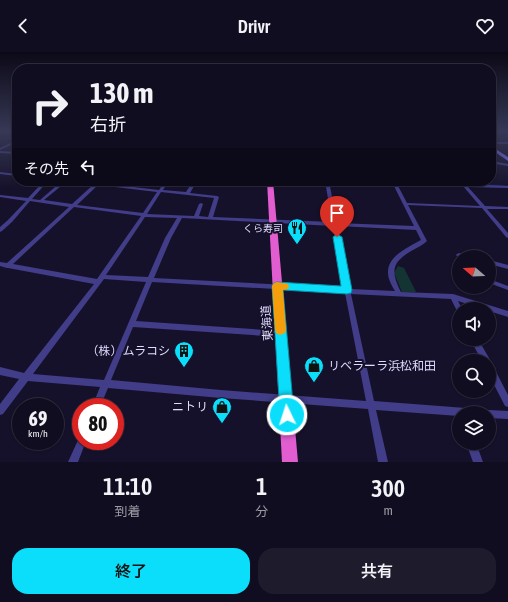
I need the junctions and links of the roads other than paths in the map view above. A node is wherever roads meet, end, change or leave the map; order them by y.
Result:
1 (497, 151) edge
2 (508, 159) edge
3 (496, 163) edge
4 (508, 165) edge
5 (0, 173) edge
6 (12, 174) edge
7 (42, 186) edge
8 (59, 186) edge
9 (95, 186) edge
10 (119, 186) edge
11 (164, 186) edge
12 (192, 186) edge
13 (270, 186) edge
14 (328, 186) edge
15 (396, 186) edge
16 (465, 186) joint
17 (508, 187) edge
18 (160, 192) junction
19 (187, 194) junction
20 (0, 196) edge
21 (29, 200) junction
22 (42, 201) junction
23 (201, 204) dead end
24 (405, 204) junction
25 (73, 206) junction
26 (484, 207) junction
27 (508, 208) edge
28 (144, 215) junction
29 (180, 217) junction
30 (196, 217) junction
31 (210, 218) junction
32 (273, 222) junction
33 (335, 224) junction
34 (417, 228) junction
35 (0, 230) edge
36 (507, 234) edge
37 (0, 264) edge
38 (496, 264) edge
39 (7, 266) junction
40 (508, 267) edge
41 (100, 279) junction
42 (150, 279) junction
43 (496, 284) edge
44 (277, 286) junction
45 (508, 288) edge
46 (347, 290) junction
47 (399, 294) junction
48 (453, 297) junction
49 (455, 302) edge
50 (508, 314) edge
51 (131, 324) junction
52 (281, 334) junction
53 (0, 371) edge
54 (26, 376) junction
55 (496, 380) edge
56 (106, 383) junction
57 (100, 398) edge
58 (286, 399) junction
59 (508, 403) edge
60 (371, 404) junction
61 (0, 411) edge
62 (452, 411) edge
63 (496, 414) edge
64 (508, 415) edge
65 (78, 450) edge
66 (474, 450) edge
67 (73, 462) edge
68 (290, 462) edge
69 (383, 462) edge
70 (478, 462) edge

1 - 2 main road
3 - 4 street
5 - 6 street
7 - 21 street
8 - 22 street
9 - 25 street
10 - 18 street
11 - 18 street
12 - 19 street
13 - 32 highway, 東海道
14 - 33 street
15 - 24 street
16 - 17 street
16 - 26 street
18 - 19 street
18 - 28 street
19 - 31 street
20 - 21 street
21 - 22 street
21 - 35 street
22 - 25 street
23 - 30 street
24 - 26 street
24 - 34 street
25 - 28 street
25 - 39 street
26 - 27 street
26 - 36 street
28 - 29 street
28 - 41 street
29 - 30 street
29 - 42 street
30 - 31 street
31 - 32 street
32 - 33 street
32 - 44 highway, 東海道
33 - 34 street
33 - 46 street
34 - 47 street
37 - 39 street
38 - 40 street
39 - 41 street
41 - 42 street
41 - 54 street
42 - 44 street
42 - 51 street
43 - 45 street
44 - 46 street
44 - 52 highway, 東海道
46 - 47 street
46 - 60 street
47 - 48 street
48 - 49 street
48 - 50 street
51 - 52 street
51 - 56 street
52 - 58 highway, 東海道
53 - 54 street
54 - 56 street
54 - 61 street
55 - 59 street
56 - 57 street
56 - 58 street
58 - 60 street
58 - 68 highway, 東海道
60 - 62 street
60 - 69 street
63 - 64 street
65 - 67 street
66 - 70 street

